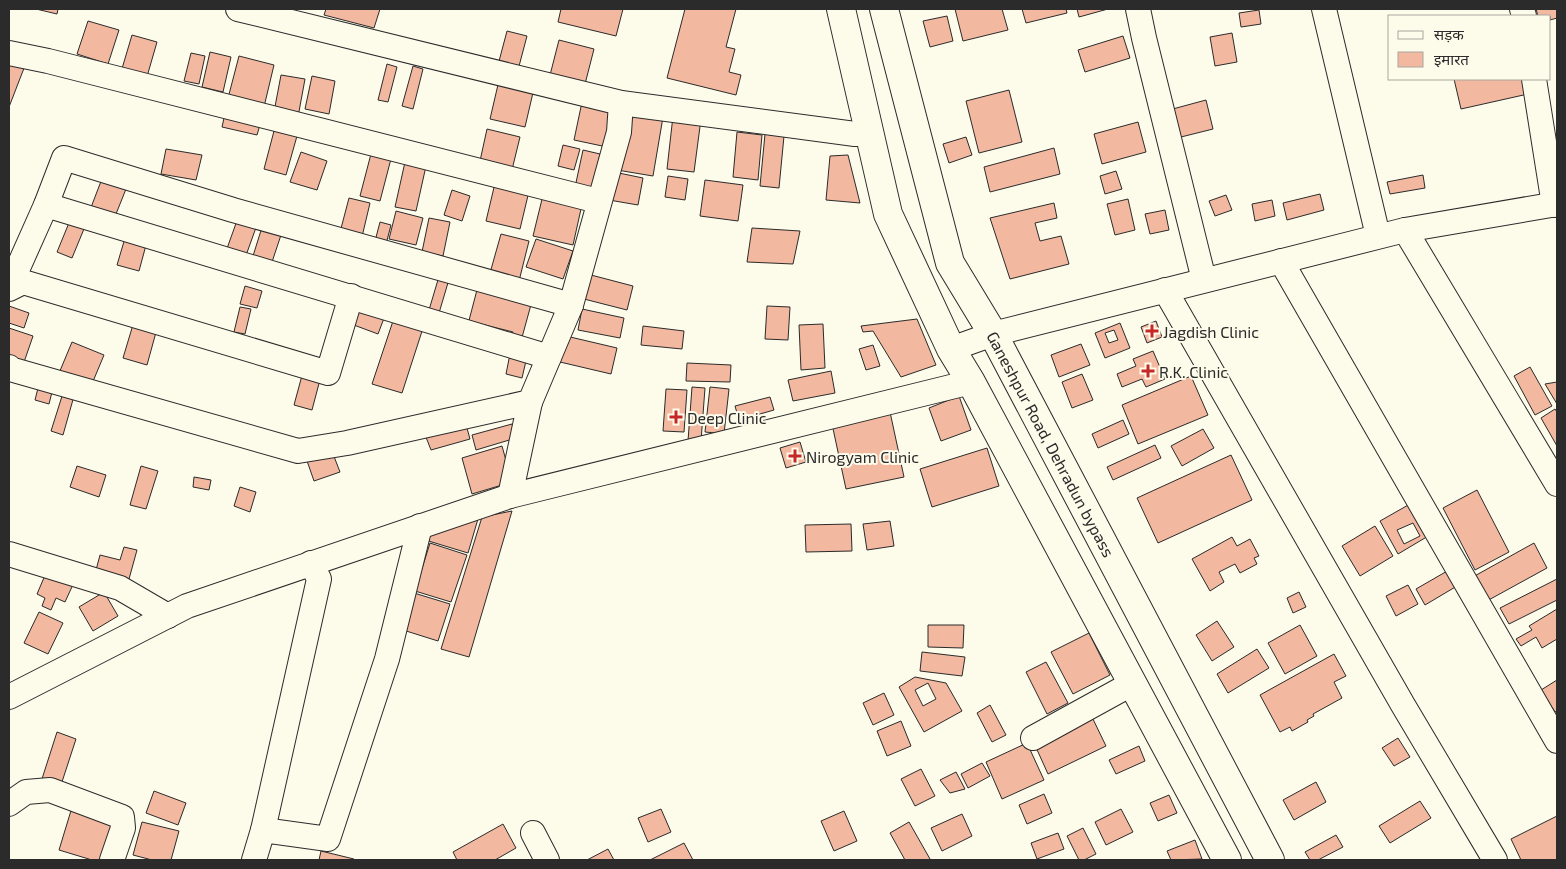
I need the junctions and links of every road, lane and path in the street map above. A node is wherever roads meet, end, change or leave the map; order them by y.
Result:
1 (238, 9) edge
2 (840, 9) edge
3 (884, 9) edge
4 (1138, 9) edge
5 (1324, 9) edge
6 (9, 53) edge
7 (1534, 80) edge
8 (621, 103) junction
9 (869, 134) junction
10 (598, 202) junction
11 (1556, 204) edge
12 (46, 205) junction
13 (1405, 230) junction
14 (1378, 236) junction
15 (1281, 261) junction
16 (1204, 280) junction
17 (9, 288) edge
18 (1164, 290) junction
19 (351, 296) junction
20 (571, 305) junction
21 (993, 334) junction
22 (951, 349) junction
23 (549, 357) junction
24 (9, 367) edge
25 (971, 382) junction
26 (530, 402) junction
27 (1557, 484) edge
28 (510, 496) junction
29 (420, 526) junction
30 (9, 554) edge
31 (311, 564) junction
32 (168, 616) junction
33 (1132, 683) junction
34 (9, 697) edge
35 (1033, 738) dead end
36 (1557, 741) edge
37 (9, 804) edge
38 (264, 830) junction
39 (533, 833) dead end
40 (112, 860) edge
41 (254, 860) edge
42 (547, 860) edge
43 (1227, 860) edge
44 (1270, 860) edge
45 (1495, 860) edge

1 - 8 street
2 - 9 main road
3 - 21 main road, Ganeshpur Road, Dehradun bypass
4 - 16 street
5 - 14 street
6 - 10 street
7 - 11 street
8 - 9 street
8 - 10 street
9 - 22 main road
10 - 20 street
11 - 13 street
12 - 17 street
12 - 19 street
12 - 20 street
13 - 14 street
13 - 27 street
14 - 15 street
15 - 16 street
15 - 36 street
16 - 18 street
17 - 19 street
18 - 21 street
18 - 45 street
19 - 23 street
20 - 23 street
21 - 22 street
21 - 44 main road, Ganeshpur Road, Dehradun bypass
22 - 25 main road
23 - 26 street
24 - 26 street
25 - 28 street
25 - 33 main road
26 - 28 street
28 - 29 street
29 - 31 street
29 - 38 street
30 - 32 street
31 - 32 street
31 - 38 street
32 - 34 street
33 - 35 street
33 - 43 main road
37 - 40 street
38 - 41 street
39 - 42 street

